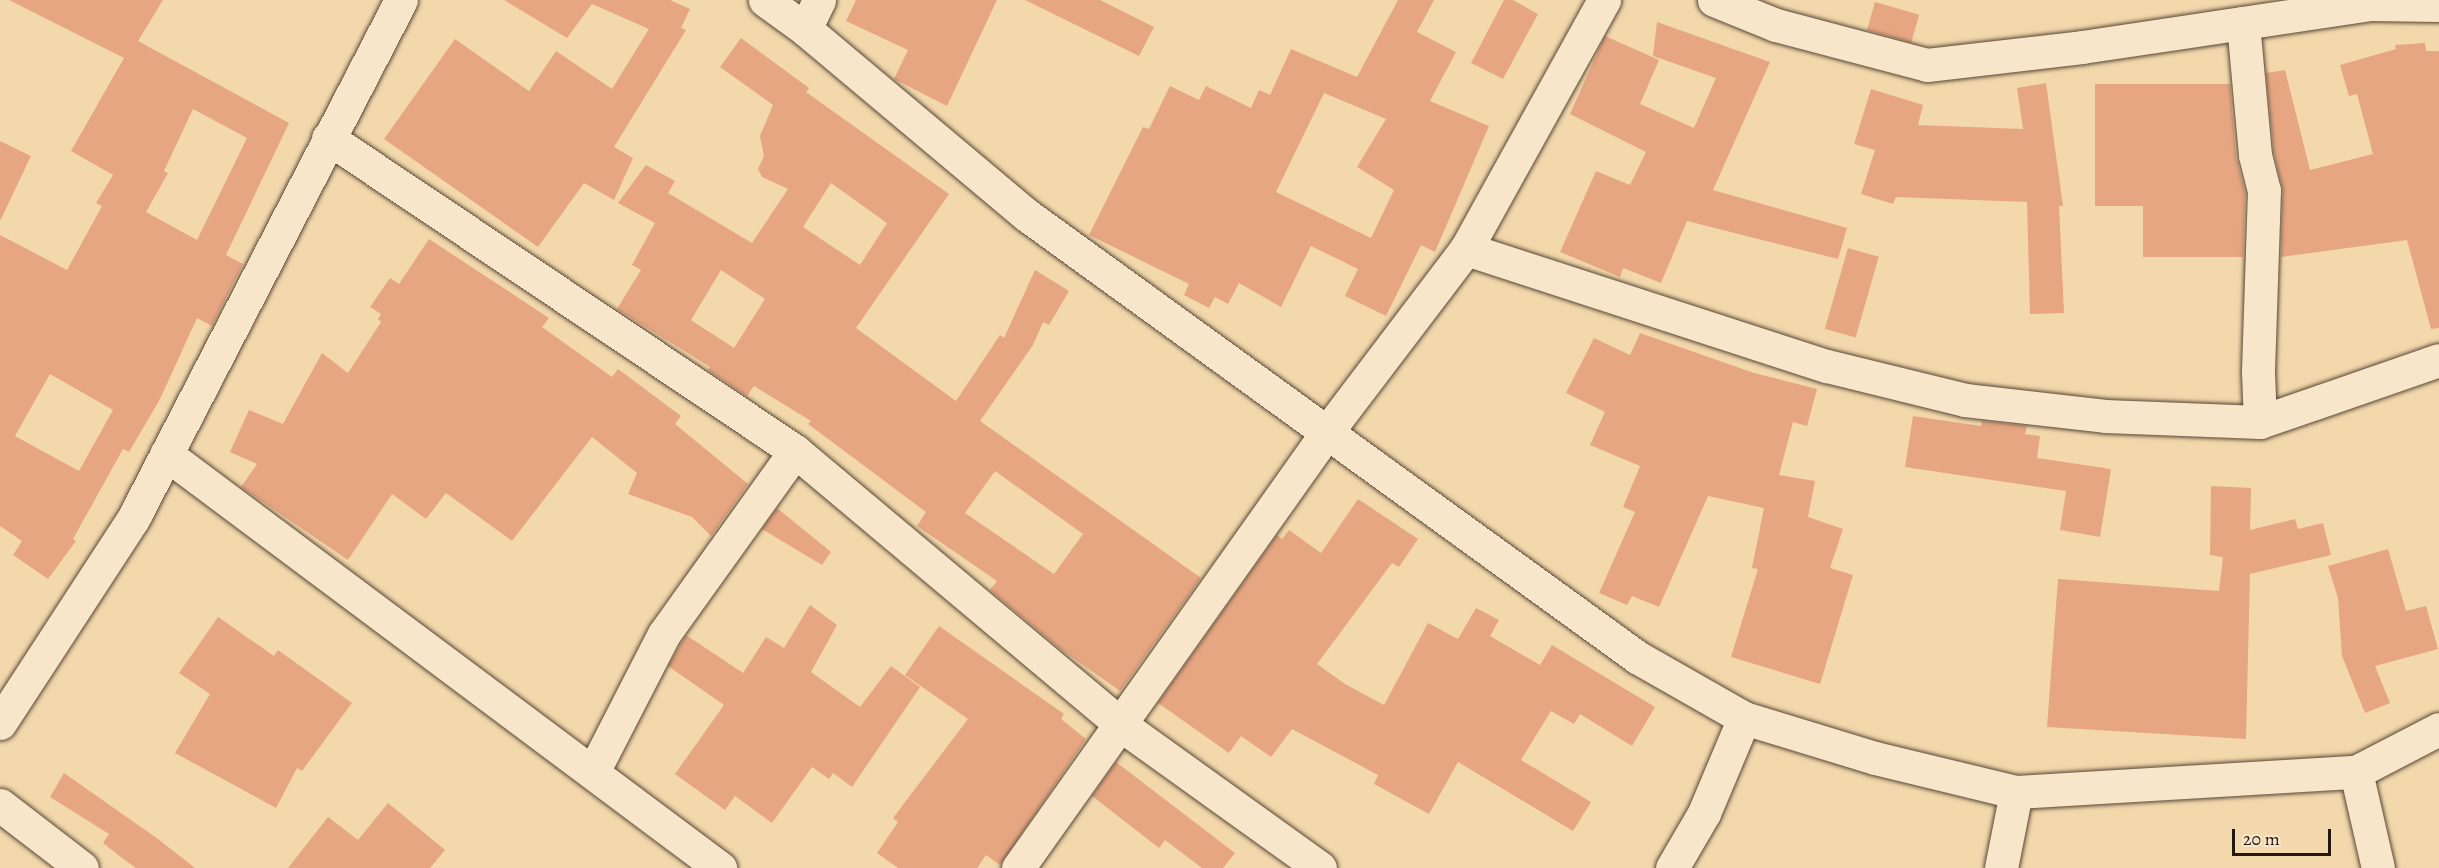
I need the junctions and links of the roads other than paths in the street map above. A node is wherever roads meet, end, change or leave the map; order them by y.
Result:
1 (401, 0) edge
2 (765, 0) edge
3 (819, 0) edge
4 (1604, 0) edge
5 (1714, 0) edge
6 (2439, 5) edge
7 (2243, 23) junction
8 (805, 29) junction
9 (328, 138) junction
10 (1466, 249) junction
11 (2439, 360) edge
12 (2260, 422) junction
13 (1327, 432) junction
14 (795, 451) junction
15 (166, 454) junction
16 (1744, 718) junction
17 (0, 723) edge
18 (1121, 725) junction
19 (2439, 729) edge
20 (593, 772) junction
21 (2355, 772) junction
22 (2016, 792) junction
23 (0, 805) edge
24 (82, 868) edge
25 (720, 868) edge
26 (1018, 868) edge
27 (1320, 868) edge
28 (1672, 868) edge
29 (2001, 868) edge
30 (2378, 868) edge

1 - 9 street
2 - 8 street
3 - 8 street
4 - 10 street
5 - 7 street
6 - 7 street
7 - 12 street
8 - 13 street
9 - 14 street
9 - 15 street
10 - 12 street
10 - 13 street
11 - 12 street
13 - 16 street
13 - 18 street
14 - 18 street
14 - 20 street
15 - 17 street
15 - 20 street
16 - 22 street
16 - 28 street
18 - 26 street
18 - 27 street
19 - 21 street
20 - 25 street
21 - 22 street
21 - 30 street
22 - 29 street
23 - 24 street

